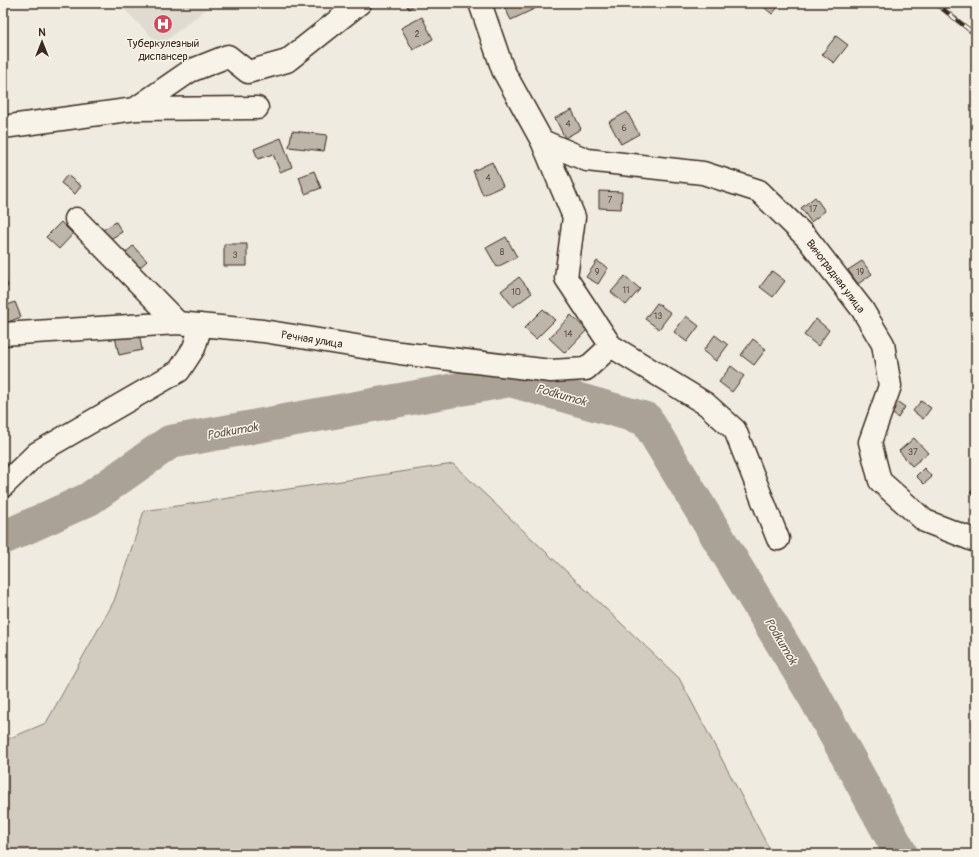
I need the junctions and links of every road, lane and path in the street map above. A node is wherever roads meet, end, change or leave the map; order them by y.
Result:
1 (360, 3) edge
2 (480, 3) edge
3 (258, 108) dead end
4 (135, 109) junction
5 (3, 127) edge
6 (542, 141) junction
7 (76, 220) dead end
8 (178, 323) junction
9 (200, 325) junction
10 (3, 334) edge
11 (611, 346) junction
12 (3, 486) edge
13 (778, 539) dead end
14 (976, 541) edge

1 - 4 street
2 - 6 street
3 - 4 street
4 - 5 street
6 - 11 street
6 - 14 street, Виноградная улица
7 - 8 street
8 - 9 street, Речная улица
8 - 10 street, Речная улица
9 - 11 street, Речная улица
9 - 12 street
11 - 13 street

